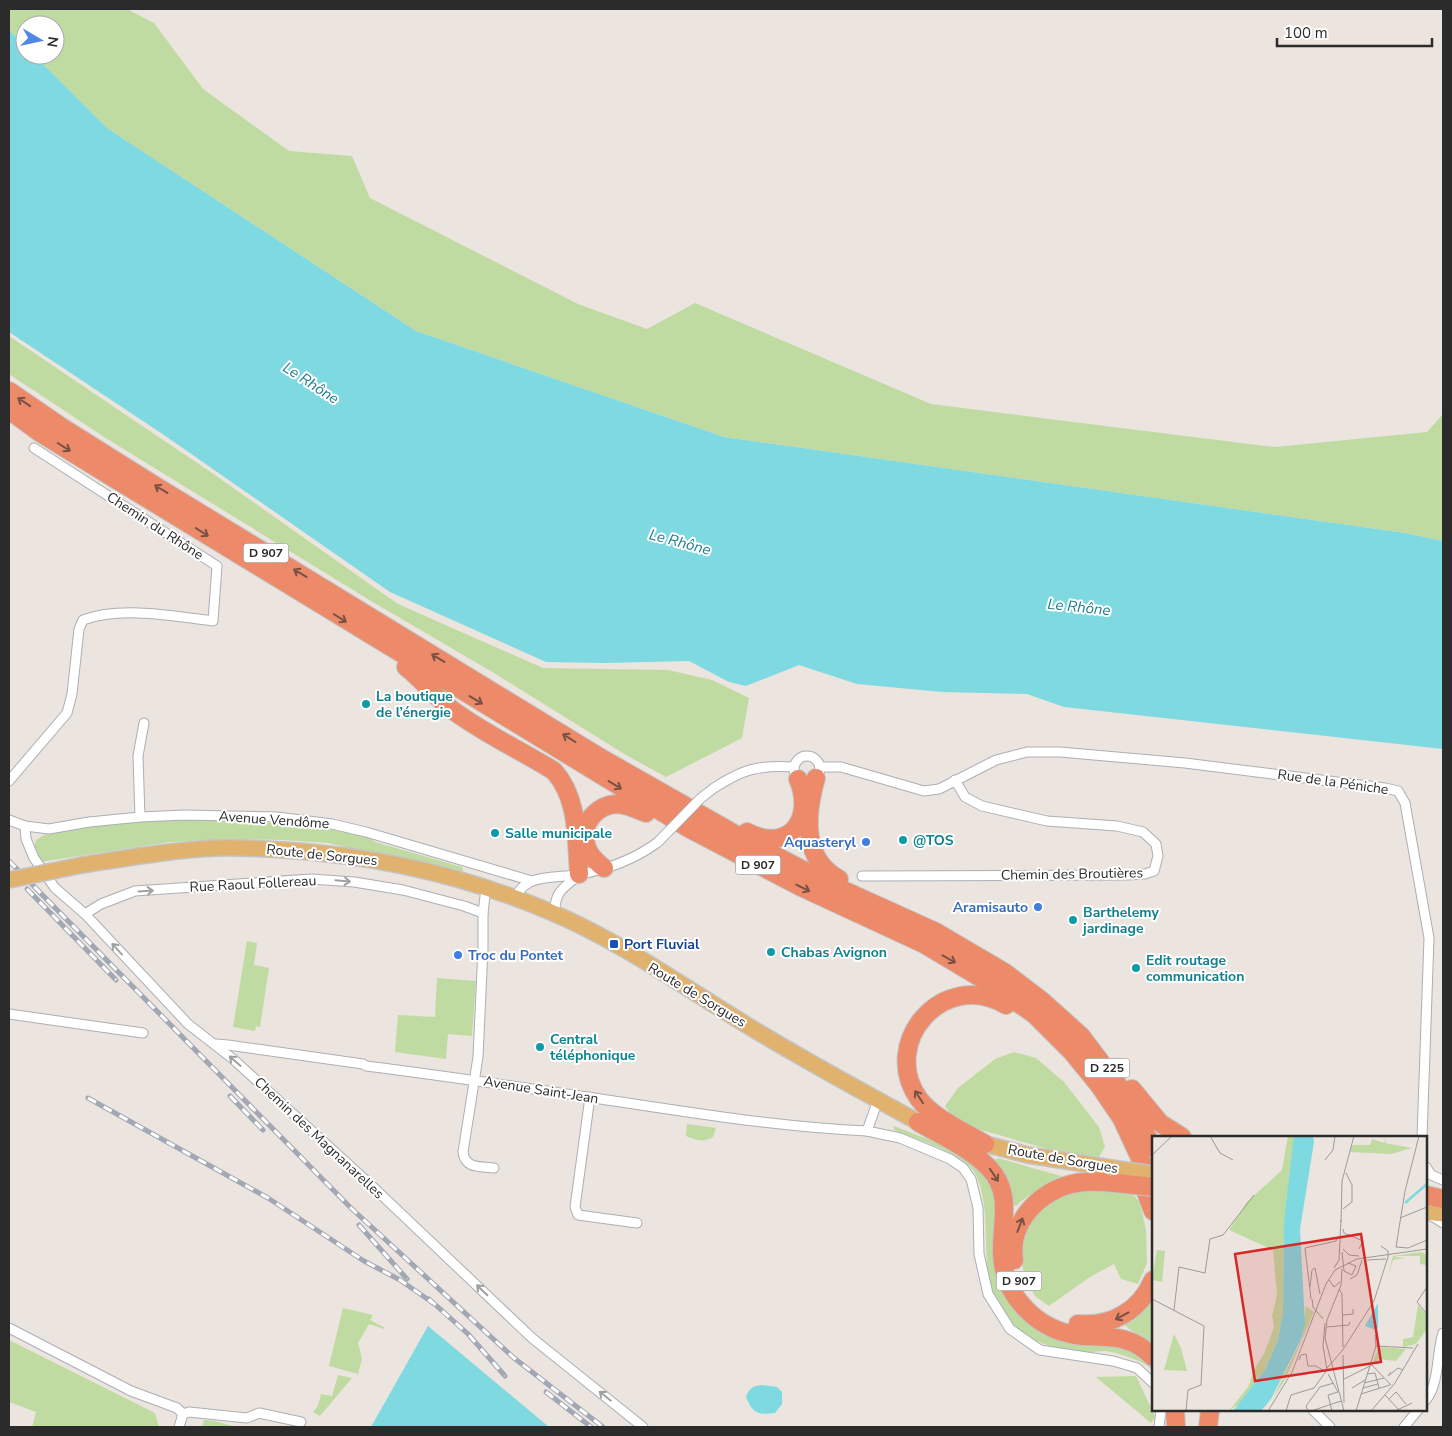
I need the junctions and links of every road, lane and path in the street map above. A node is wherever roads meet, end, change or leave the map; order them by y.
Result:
1 (9, 391) edge
2 (9, 410) edge
3 (34, 448) dead end
4 (359, 630) junction
5 (144, 723) dead end
6 (601, 758) junction
7 (796, 773) junction
8 (818, 773) junction
9 (955, 780) junction
10 (9, 781) edge
11 (140, 817) junction
12 (9, 820) edge
13 (25, 826) junction
14 (690, 829) junction
15 (604, 868) junction
16 (579, 874) junction
17 (862, 876) dead end
18 (9, 880) edge
19 (544, 880) junction
20 (532, 881) junction
21 (486, 888) junction
22 (558, 892) junction
23 (516, 898) junction
24 (483, 913) junction
25 (85, 914) junction
26 (555, 914) junction
27 (936, 932) junction
28 (1042, 1001) junction
29 (9, 1014) edge
30 (143, 1033) dead end
31 (215, 1044) junction
32 (475, 1080) junction
33 (590, 1098) junction
34 (878, 1100) junction
35 (918, 1122) junction
36 (1125, 1124) junction
37 (867, 1131) junction
38 (1181, 1136) edge
39 (1422, 1136) edge
40 (985, 1144) junction
41 (1152, 1146) edge
42 (494, 1168) dead end
43 (1427, 1169) edge
44 (1152, 1174) edge
45 (1114, 1175) junction
46 (1443, 1180) edge
47 (1152, 1185) edge
48 (1152, 1187) edge
49 (1427, 1195) edge
50 (1443, 1199) edge
51 (1152, 1207) edge
52 (1427, 1212) edge
53 (1427, 1213) edge
54 (1443, 1214) edge
55 (637, 1223) dead end
56 (1443, 1223) edge
57 (1152, 1282) edge
58 (9, 1328) edge
59 (1443, 1333) edge
60 (1152, 1356) edge
61 (1152, 1382) edge
62 (1427, 1399) edge
63 (1160, 1411) edge
64 (1175, 1411) edge
65 (1186, 1411) edge
66 (1201, 1411) edge
67 (1210, 1411) edge
68 (1315, 1411) edge
69 (1417, 1411) edge
70 (183, 1414) junction
71 (301, 1422) dead end
72 (179, 1427) edge
73 (643, 1427) edge
74 (1159, 1427) edge
75 (1176, 1427) edge
76 (1186, 1427) edge
77 (1201, 1427) edge
78 (1208, 1427) edge
79 (1330, 1427) edge
80 (1404, 1427) edge

6 -> 1 highway, D 907
2 -> 4 highway, D 907
3 - 10 street, Chemin du Rhône
4 -> 14 highway, D 907
4 - 16 highway
5 - 11 street
6 - 7 highway
6 - 27 highway, D 907
7 - 8 street
7 - 8 street
7 - 15 street, bridge
8 - 9 street
8 - 27 highway
9 - 17 street, Chemin des Broutières
9 - 39 street, Rue de la Péniche
11 - 13 street, Avenue Vendôme
11 - 20 street, Avenue Vendôme
12 - 13 street, Avenue Vendôme
13 - 25 street, Chemin des Magnanarelles
14 - 15 highway
14 -> 36 highway, D 907
15 - 16 street
16 - 19 street
16 - 22 street
18 - 21 main road, Route de Sorgues, bridge
19 - 20 street
19 - 22 street
20 - 23 street
21 - 23 main road, Route de Sorgues
21 - 24 street
22 - 26 street
23 - 26 main road, Route de Sorgues
25 -> 24 street, Rue Raoul Follereau
24 - 32 street
31 -> 25 street, Chemin des Magnanarelles
26 - 34 main road, Route de Sorgues
27 - 28 highway, D 907
28 - 38 highway, D 907
28 - 41 highway, D 225
29 - 30 street
31 - 32 street, Avenue Saint-Jean
73 -> 31 street, Chemin des Magnanarelles
32 - 33 street, Avenue Saint-Jean
32 - 42 street
33 - 37 street, Avenue Saint-Jean
33 - 55 street
34 - 35 main road, Route de Sorgues
34 - 37 street
35 - 40 main road, Route de Sorgues / D 907
35 -> 60 highway
40 -> 36 highway
36 - 47 highway
36 - 51 highway, D 907
37 - 61 street, Avenue Saint-Jean
40 - 45 main road, Route de Sorgues / D 907
43 - 46 street
44 - 45 main road, Route de Sorgues / D 907, bridge
45 - 48 highway, D 907, bridge
57 -> 45 highway, D 907
49 - 50 highway
52 - 54 main road
53 - 56 street
58 - 70 street
59 - 62 street
63 - 74 street
64 - 75 highway
65 - 76 highway
66 - 77 highway
67 - 78 highway
68 - 79 street
69 - 80 street
70 - 71 street
70 - 72 street

